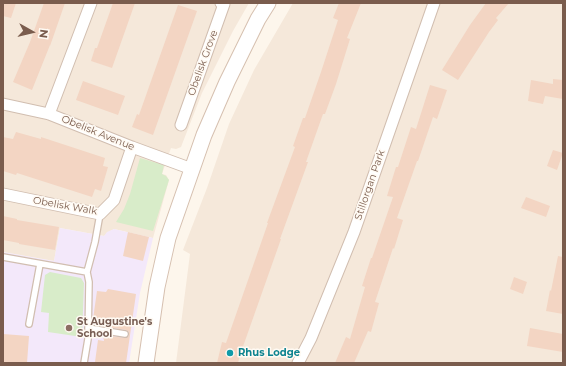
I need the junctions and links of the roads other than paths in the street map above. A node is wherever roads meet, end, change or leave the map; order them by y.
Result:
1 (91, 3) edge
2 (221, 3) edge
3 (268, 3) edge
4 (434, 3) edge
5 (3, 104) edge
6 (49, 114) junction
7 (181, 125) dead end
8 (132, 147) junction
9 (192, 169) junction
10 (3, 194) edge
11 (100, 214) junction
12 (3, 257) edge
13 (40, 264) junction
14 (87, 272) junction
15 (29, 324) dead end
16 (88, 328) junction
17 (125, 334) dead end
18 (84, 363) edge
19 (146, 363) edge
20 (298, 363) edge

1 - 6 street
2 - 7 street, Obelisk Grove
3 - 9 main road
4 - 20 street, Stillorgan Park
5 - 6 street, Obelisk Avenue
6 - 8 street, Obelisk Avenue
8 - 9 street, Obelisk Avenue
8 - 11 street, Obelisk Walk
9 - 19 main road
10 - 11 street, Obelisk Walk
11 - 14 lane
12 - 13 lane
13 - 14 lane
13 - 15 lane
14 - 16 lane
16 - 17 lane
16 - 18 lane

